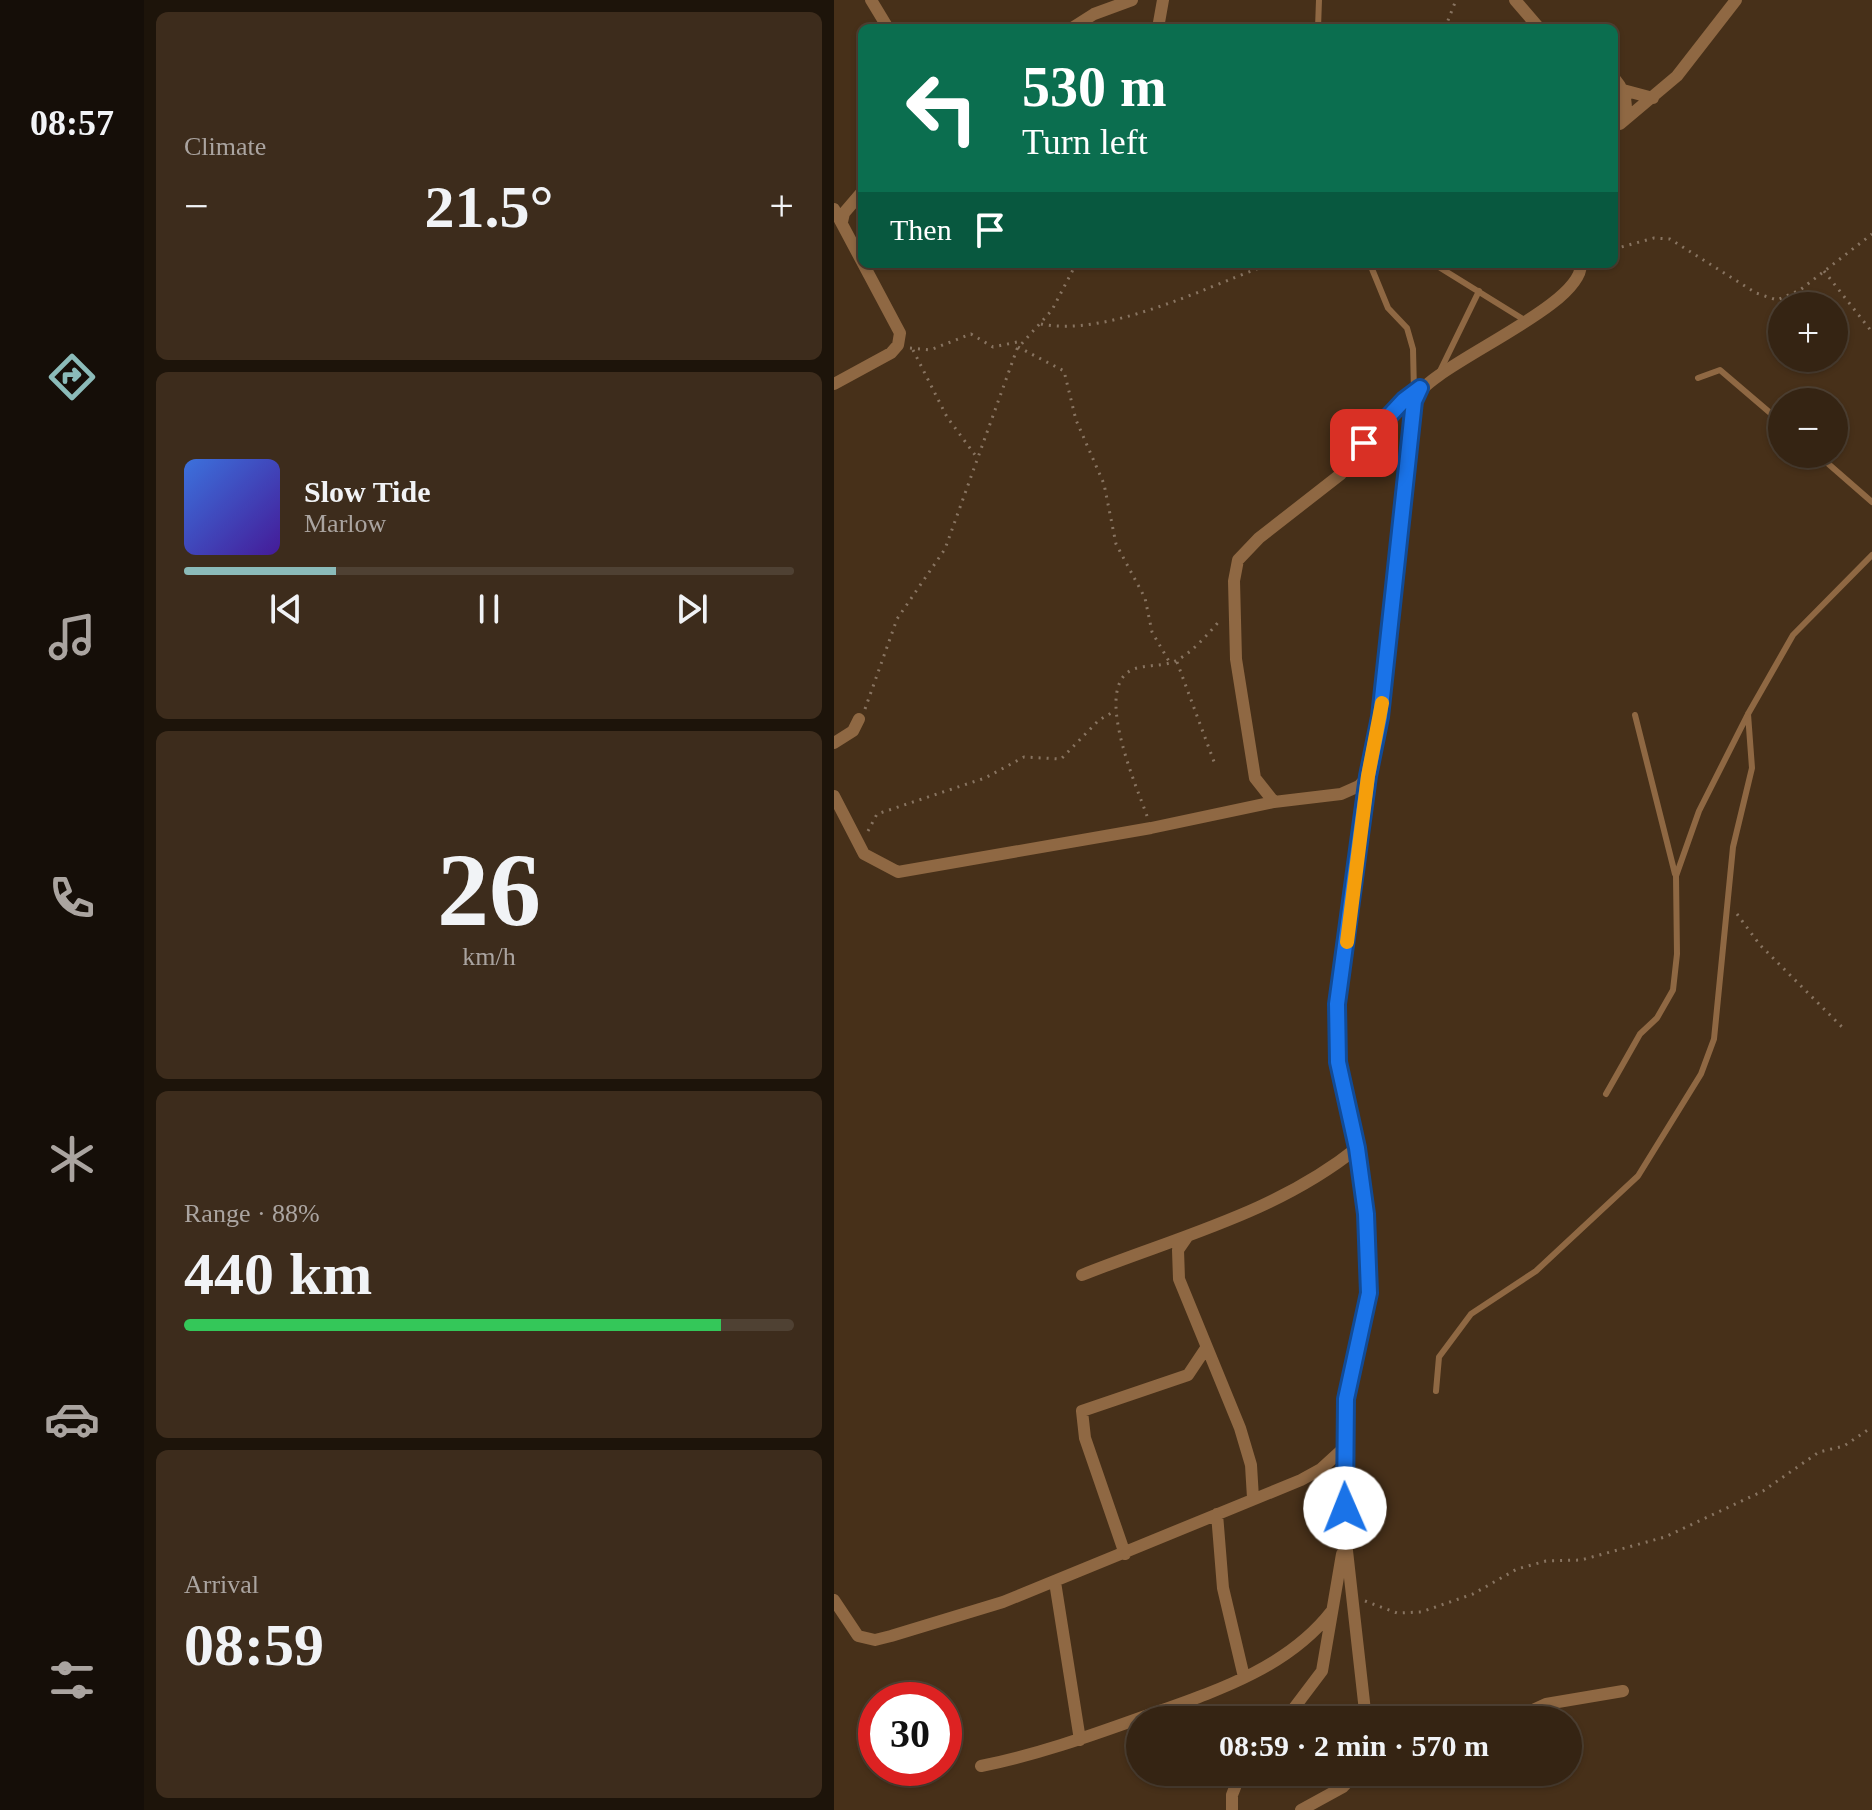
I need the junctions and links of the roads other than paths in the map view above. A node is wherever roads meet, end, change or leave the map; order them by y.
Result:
1 (871, 0) edge
2 (1132, 0) edge
3 (1163, 0) edge
4 (1319, 0) edge
5 (1516, 0) edge
6 (1736, 0) edge
7 (886, 24) edge
8 (1078, 24) edge
9 (1159, 24) edge
10 (1318, 24) edge
11 (1536, 24) edge
12 (1618, 83) edge
13 (1623, 90) junction
14 (1653, 98) junction
15 (1618, 125) edge
16 (1618, 126) edge
17 (858, 197) edge
18 (834, 209) edge
19 (842, 222) junction
20 (858, 257) edge
21 (865, 268) edge
22 (1371, 268) edge
23 (1441, 268) edge
24 (1580, 268) edge
25 (1479, 291) junction
26 (1527, 321) junction
27 (1438, 375) junction
28 (1698, 378) dead end
29 (834, 384) edge
30 (1417, 390) junction
31 (1768, 411) edge
32 (1833, 468) edge
33 (1872, 502) edge
34 (1872, 555) edge
35 (1748, 714) junction
36 (1635, 715) dead end
37 (859, 719) road end
38 (834, 743) edge
39 (1368, 776) junction
40 (1258, 785) junction
41 (834, 796) edge
42 (1274, 802) junction
43 (1257, 805) junction
44 (1676, 876) junction
45 (1606, 1094) dead end
46 (1357, 1148) junction
47 (1187, 1237) junction
48 (1082, 1275) dead end
49 (1206, 1348) junction
50 (1436, 1391) dead end
51 (1344, 1448) junction
52 (1253, 1498) junction
53 (1217, 1514) junction
54 (1345, 1533) junction
55 (1125, 1554) junction
56 (1055, 1582) junction
57 (834, 1600) edge
58 (1331, 1612) junction
59 (1244, 1677) junction
60 (1623, 1691) dead end
61 (1296, 1706) edge
62 (1364, 1706) edge
63 (1542, 1706) edge
64 (1080, 1740) junction
65 (981, 1766) dead end
66 (1236, 1786) edge
67 (1344, 1786) edge
68 (1232, 1810) edge
69 (1301, 1810) edge

1 - 7 street
2 - 8 street
3 - 9 street
4 - 10 lane
5 - 11 street
6 - 14 street
12 - 13 street
13 - 14 street
13 - 15 street
14 - 16 street
17 - 19 street
18 - 19 street
19 - 20 street
21 - 29 street
22 - 30 lane
23 - 25 lane
24 - 26 street
25 - 26 lane
25 - 27 lane
26 - 27 street
27 - 30 street
28 - 31 lane
30 - 39 street
30 - 40 street
32 - 33 lane
34 - 35 lane
35 - 44 lane
35 - 50 lane
36 - 44 lane
37 - 38 street
39 - 42 street
39 - 46 street
40 - 42 street
40 - 43 street
41 - 43 street
42 - 43 street
44 - 45 lane
46 - 47 street
46 - 51 street
47 - 48 street
47 - 49 street
49 - 52 street
49 - 55 street
51 - 52 street
51 - 54 street
52 - 53 street
53 - 55 street
53 - 59 street
54 - 58 street
54 - 62 street
55 - 56 street
56 - 57 street
56 - 64 street
58 - 59 street
58 - 61 street
59 - 64 street
60 - 63 street
64 - 65 street
66 - 68 street
67 - 69 street

